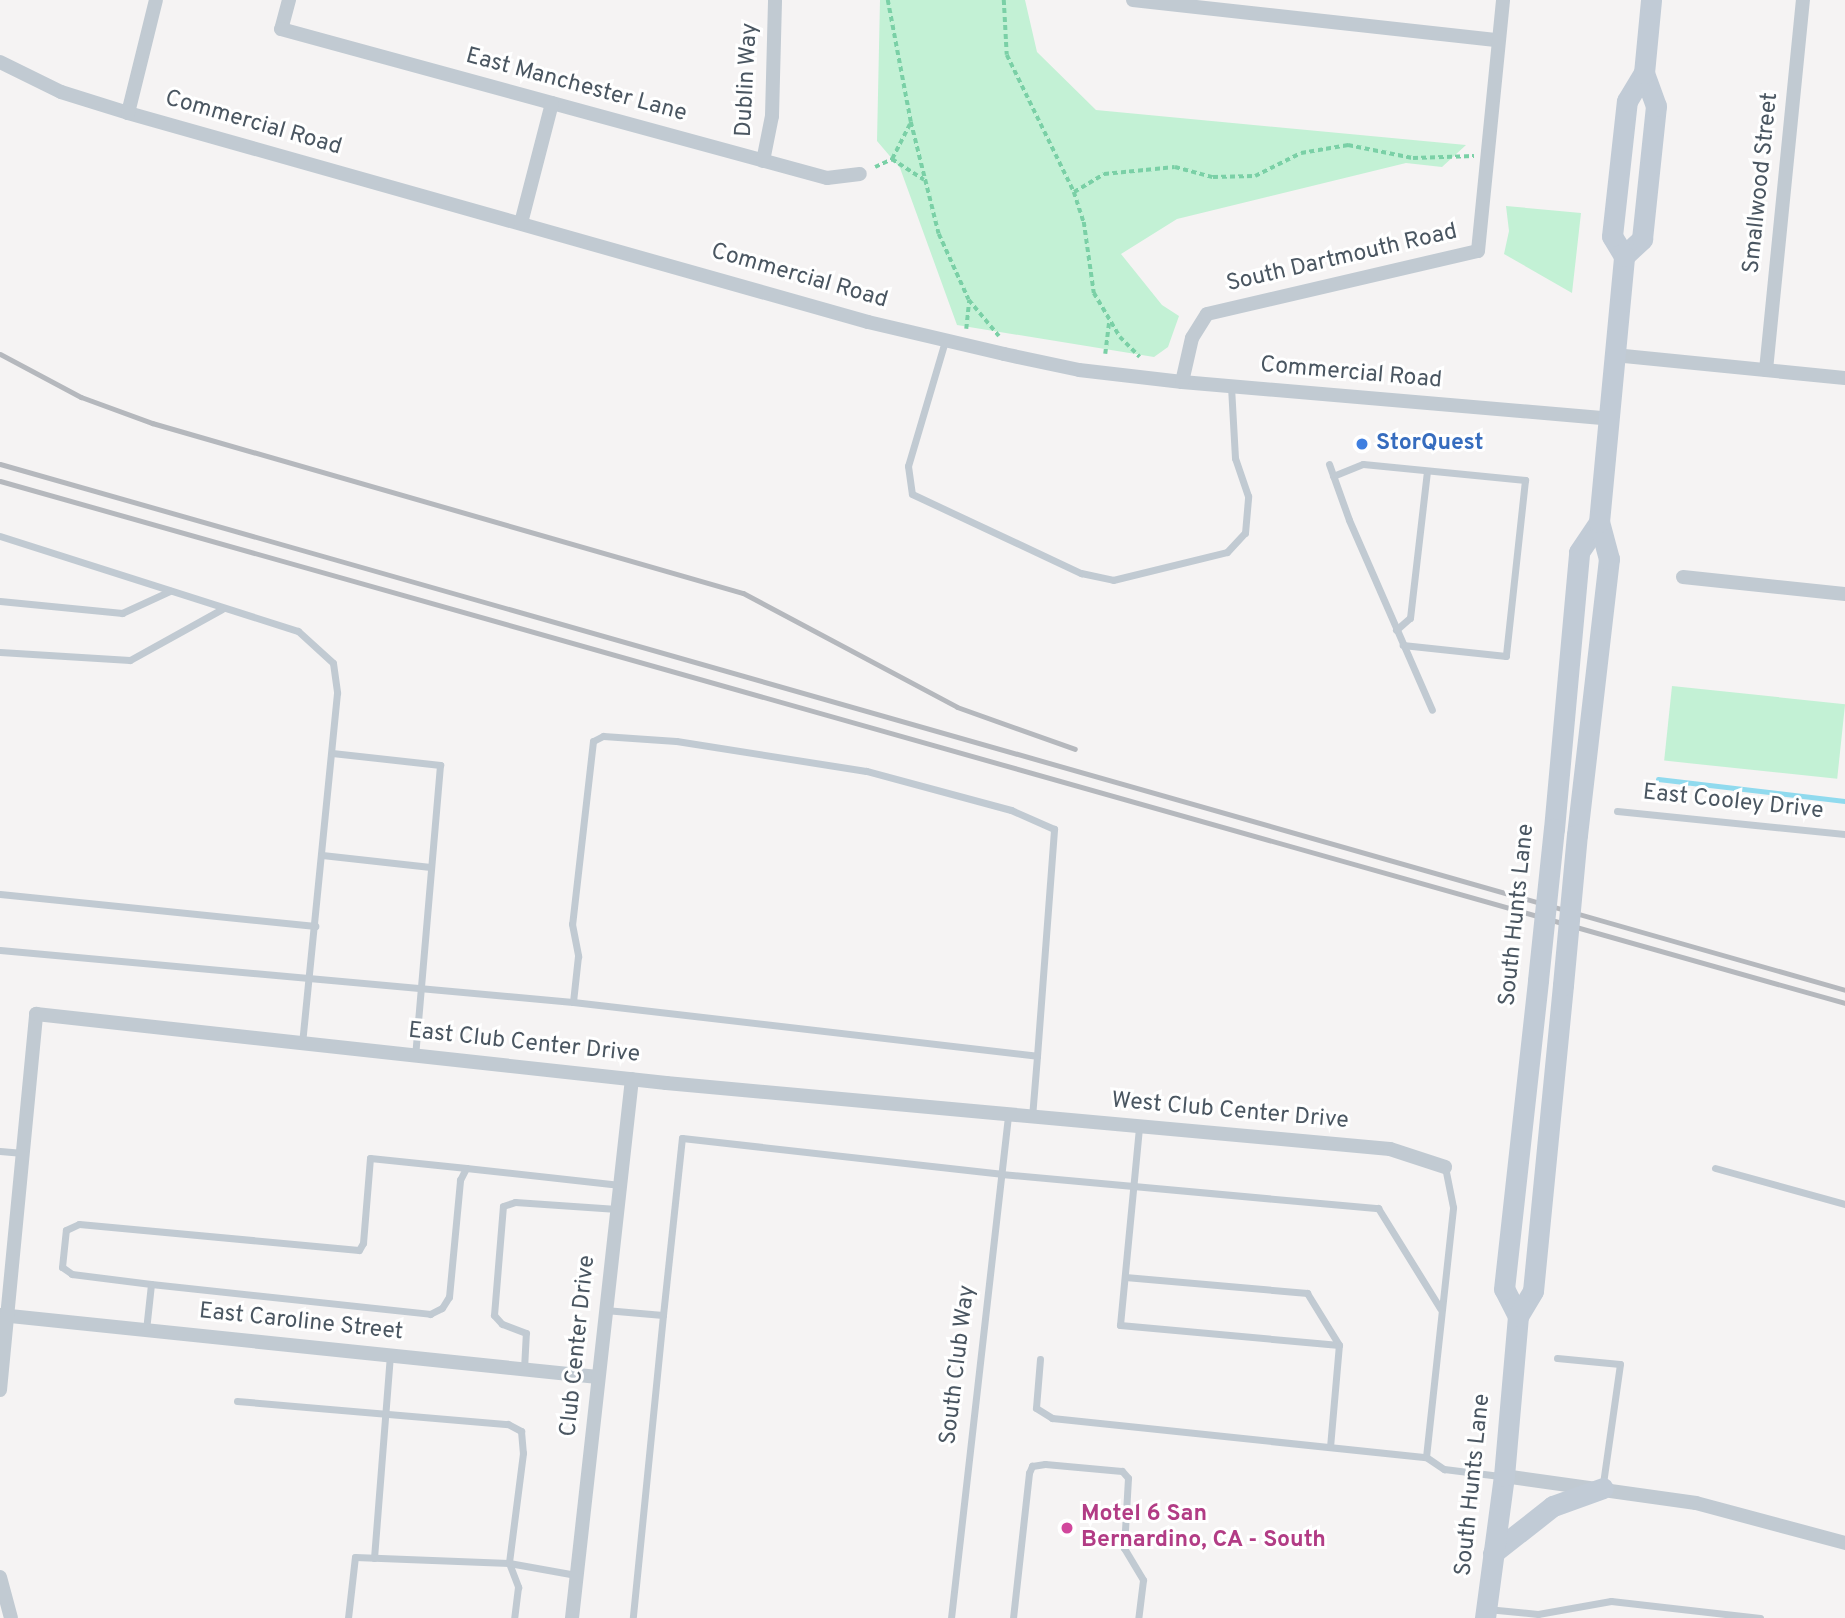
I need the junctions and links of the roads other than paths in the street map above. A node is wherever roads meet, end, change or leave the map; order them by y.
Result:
1 (156, 0) edge
2 (289, 0) edge
3 (775, 0) edge
4 (1133, 0) edge
5 (1503, 0) edge
6 (1651, 0) edge
7 (1803, 0) edge
8 (1498, 40) junction
9 (0, 62) edge
10 (1644, 73) junction
11 (552, 103) junction
12 (128, 113) junction
13 (763, 161) junction
14 (860, 174) road end
15 (521, 223) junction
16 (1624, 257) junction
17 (946, 340) junction
18 (1614, 355) junction
19 (1766, 370) junction
20 (1845, 378) edge
21 (1182, 382) junction
22 (1231, 386) junction
23 (1610, 419) junction
24 (1329, 464) dead end
25 (1427, 471) junction
26 (1333, 476) junction
27 (1599, 522) junction
28 (1, 537) edge
29 (1683, 577) dead end
30 (170, 590) junction
31 (1845, 594) edge
32 (0, 601) edge
33 (222, 609) junction
34 (1396, 630) junction
35 (1403, 645) junction
36 (0, 652) edge
37 (1432, 710) dead end
38 (331, 753) junction
39 (1617, 811) dead end
40 (1845, 834) edge
41 (322, 855) junction
42 (430, 867) junction
43 (0, 894) edge
44 (315, 926) junction
45 (0, 950) edge
46 (306, 981) junction
47 (419, 990) junction
48 (573, 1002) junction
49 (302, 1044) junction
50 (415, 1056) junction
51 (1037, 1056) junction
52 (632, 1079) junction
53 (1008, 1116) junction
54 (1032, 1118) junction
55 (1139, 1127) junction
56 (0, 1151) edge
57 (23, 1153) junction
58 (1445, 1167) joint
59 (466, 1168) junction
60 (1715, 1168) dead end
61 (1001, 1174) junction
62 (620, 1185) junction
63 (1135, 1185) junction
64 (1845, 1204) edge
65 (617, 1209) junction
66 (1125, 1277) junction
67 (150, 1284) junction
68 (1440, 1308) junction
69 (605, 1310) junction
70 (663, 1315) junction
71 (4, 1316) edge
72 (1518, 1316) junction
73 (146, 1330) junction
74 (1339, 1345) junction
75 (390, 1355) junction
76 (1557, 1358) dead end
77 (1040, 1359) dead end
78 (524, 1369) junction
79 (598, 1377) junction
80 (0, 1390) edge
81 (237, 1401) dead end
82 (386, 1414) junction
83 (1329, 1447) junction
84 (1426, 1457) junction
85 (1504, 1476) junction
86 (1602, 1488) junction
87 (1845, 1543) edge
88 (1493, 1553) junction
89 (374, 1558) junction
90 (509, 1563) junction
91 (576, 1575) junction
92 (0, 1577) edge
93 (1486, 1613) edge
94 (1536, 1616) edge
95 (12, 1618) edge
96 (348, 1618) edge
97 (514, 1618) edge
98 (572, 1618) edge
99 (633, 1618) edge
100 (951, 1618) edge
101 (1013, 1618) edge
102 (1139, 1618) edge
103 (1760, 1618) edge

1 - 12 street
2 - 11 street, East Manchester Lane
3 - 13 street, Dublin Way
4 - 8 street
5 - 8 street, South Dartmouth Road
6 - 10 main road, South Hunts Lane
7 - 19 street, Smallwood Street
8 - 21 street, South Dartmouth Road
9 - 12 street, Commercial Road
10 - 16 main road, South Hunts Lane
10 - 16 main road, South Hunts Lane
11 - 13 street, East Manchester Lane
11 - 15 street
12 - 15 street, Commercial Road
13 - 14 street, East Manchester Lane
15 - 17 street, Commercial Road
16 - 18 main road, South Hunts Lane
17 - 21 street, Commercial Road
17 - 22 lane
18 - 19 street
18 - 23 main road, South Hunts Lane
19 - 20 street
21 - 22 street, Commercial Road
22 - 23 street, Commercial Road
23 - 27 main road, South Hunts Lane
24 - 26 lane
25 - 26 lane
25 - 34 lane
25 - 35 lane
26 - 34 lane
27 - 72 main road, South Hunts Lane, bridge
27 - 72 main road, South Hunts Lane, bridge
28 - 30 lane
29 - 31 street
30 - 32 lane
30 - 33 lane
33 - 36 lane
33 - 38 lane
34 - 35 lane
35 - 37 lane
38 - 41 lane
38 - 42 lane
39 - 40 lane, East Cooley Drive
41 - 42 lane
41 - 44 lane
42 - 47 lane
43 - 44 lane
44 - 46 lane
45 - 46 lane
46 - 47 lane
46 - 49 lane
47 - 48 lane
47 - 50 lane
48 - 51 lane
48 - 51 lane
49 - 50 street, East Club Center Drive
49 - 57 street, East Club Center Drive
50 - 52 street, East Club Center Drive
51 - 54 lane
52 - 53 street, East Club Center Drive
52 - 62 street, Club Center Drive
53 - 54 street, West Club Center Drive
53 - 61 lane, South Club Way
54 - 55 street, West Club Center Drive
55 - 58 street, West Club Center Drive
55 - 63 lane
56 - 57 lane
57 - 71 street
58 - 68 lane
59 - 62 lane
59 - 67 lane
59 - 67 lane
60 - 64 lane
61 - 63 lane
61 - 70 lane
61 - 100 lane, South Club Way
62 - 65 street, Club Center Drive
63 - 66 lane
63 - 68 lane
65 - 69 street, Club Center Drive
65 - 78 lane
66 - 74 lane
66 - 74 lane
67 - 73 lane
68 - 84 lane
69 - 70 lane
69 - 79 street, Club Center Drive
70 - 99 lane
71 - 73 street, East Caroline Street
71 - 80 street
72 - 85 main road, South Hunts Lane
73 - 75 street, East Caroline Street
74 - 83 lane
75 - 78 street, East Caroline Street
75 - 82 lane
76 - 86 lane
77 - 83 lane
78 - 79 street, East Caroline Street
79 - 91 street, Club Center Drive
81 - 82 lane
82 - 89 lane
82 - 90 lane
83 - 84 lane
84 - 85 lane
85 - 86 street
85 - 88 main road, South Hunts Lane
86 - 87 street
86 - 88 main road
88 - 93 main road, South Hunts Lane
89 - 90 lane
89 - 96 lane
90 - 91 lane
90 - 97 lane
91 - 98 street, Club Center Drive
92 - 95 street
93 - 94 lane
94 - 103 lane
101 - 102 lane

